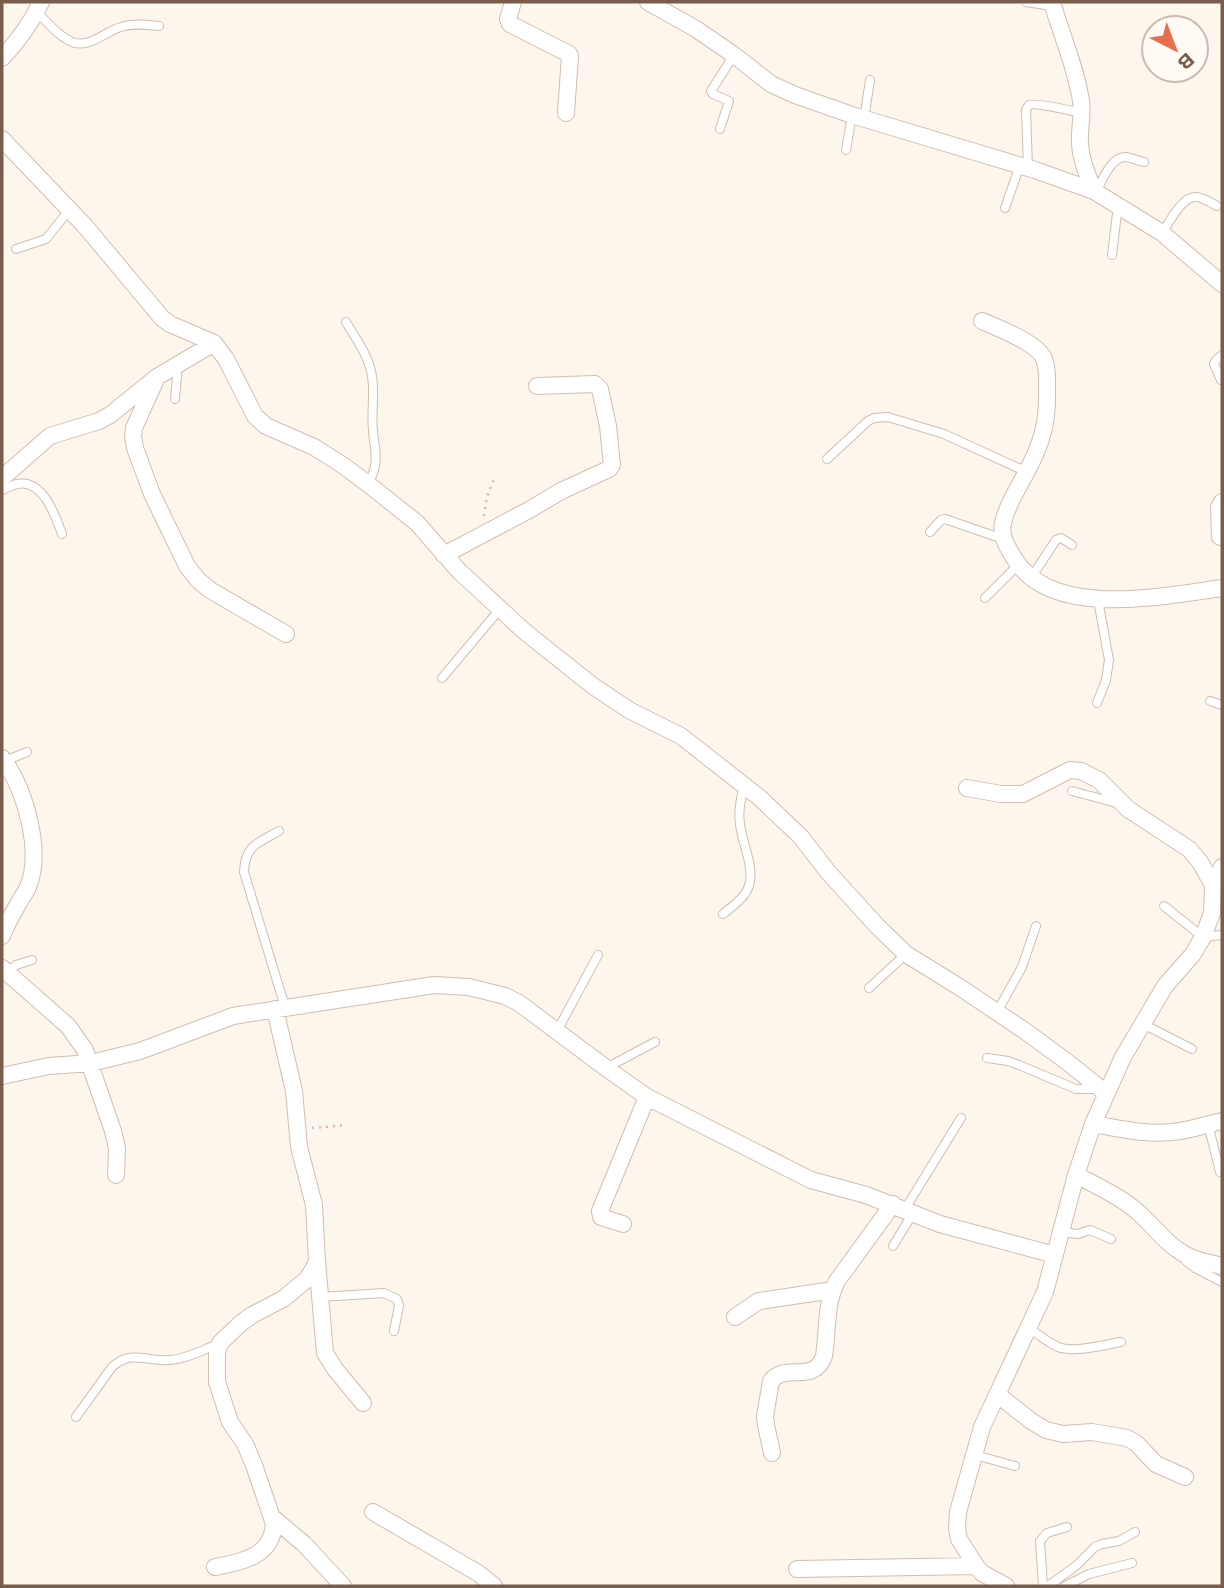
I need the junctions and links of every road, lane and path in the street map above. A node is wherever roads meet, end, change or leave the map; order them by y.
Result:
1 (513, 2) edge
2 (648, 2) edge
3 (1026, 2) edge
4 (1052, 4) edge
5 (39, 7) edge
6 (159, 26) dead end
7 (734, 55) junction
8 (2, 58) edge
9 (870, 80) dead end
10 (566, 113) dead end
11 (1082, 113) junction
12 (858, 117) junction
13 (720, 129) dead end
14 (3, 141) edge
15 (846, 149) dead end
16 (1143, 162) dead end
17 (1024, 167) junction
18 (1095, 191) junction
19 (1118, 205) junction
20 (1217, 206) dead end
21 (1005, 208) dead end
22 (70, 209) junction
23 (1162, 233) junction
24 (16, 249) dead end
25 (1112, 255) dead end
26 (1222, 284) edge
27 (982, 321) dead end
28 (346, 322) dead end
29 (214, 343) junction
30 (1222, 355) edge
31 (178, 363) junction
32 (156, 377) junction
33 (1221, 380) edge
34 (537, 386) dead end
35 (175, 399) dead end
36 (827, 459) dead end
37 (1027, 472) junction
38 (2, 478) edge
39 (494, 480) dead end
40 (368, 484) junction
41 (2, 490) edge
42 (1222, 502) edge
43 (930, 532) dead end
44 (62, 534) dead end
45 (483, 534) junction
46 (1220, 537) dead end
47 (1003, 539) junction
48 (1072, 545) dead end
49 (444, 555) junction
50 (1018, 565) junction
51 (1030, 578) junction
52 (1222, 588) edge
53 (985, 598) dead end
54 (1098, 600) junction
55 (500, 609) junction
56 (286, 634) dead end
57 (442, 678) dead end
58 (1210, 701) dead end
59 (1097, 703) dead end
60 (1222, 705) edge
61 (27, 752) dead end
62 (3, 759) edge
63 (744, 785) junction
64 (967, 788) dead end
65 (1072, 790) dead end
66 (1123, 805) junction
67 (279, 831) dead end
68 (1222, 867) edge
69 (1213, 885) junction
70 (1164, 906) dead end
71 (723, 914) dead end
72 (1036, 926) dead end
73 (1222, 935) edge
74 (2, 936) edge
75 (1203, 937) junction
76 (906, 954) junction
77 (598, 955) dead end
78 (32, 960) dead end
79 (4, 970) edge
80 (869, 988) dead end
81 (280, 1008) junction
82 (997, 1012) junction
83 (1143, 1024) junction
84 (557, 1031) junction
85 (655, 1042) dead end
86 (1192, 1049) dead end
87 (987, 1058) dead end
88 (91, 1063) junction
89 (606, 1068) junction
90 (2, 1076) edge
91 (1103, 1091) junction
92 (648, 1097) junction
93 (961, 1118) dead end
94 (1215, 1123) edge
95 (1093, 1124) junction
96 (347, 1125) dead end
97 (297, 1129) junction
98 (1220, 1172) dead end
99 (116, 1175) dead end
100 (1076, 1175) junction
101 (904, 1209) junction
102 (623, 1224) dead end
103 (1061, 1232) junction
104 (1111, 1239) dead end
105 (892, 1246) dead end
106 (1177, 1250) junction
107 (1055, 1255) junction
108 (317, 1261) junction
109 (1222, 1266) edge
110 (1222, 1282) edge
111 (833, 1290) junction
112 (320, 1297) junction
113 (735, 1317) dead end
114 (1028, 1327) junction
115 (394, 1331) dead end
116 (1121, 1342) dead end
117 (220, 1343) junction
118 (997, 1394) junction
119 (363, 1404) dead end
120 (76, 1417) dead end
121 (772, 1453) dead end
122 (975, 1455) junction
123 (1015, 1466) dead end
124 (1185, 1477) dead end
125 (373, 1512) dead end
126 (272, 1517) junction
127 (1067, 1527) dead end
128 (1135, 1532) dead end
129 (1132, 1563) dead end
130 (215, 1567) dead end
131 (797, 1569) dead end
132 (980, 1575) edge
133 (343, 1586) edge
134 (494, 1586) edge
135 (1006, 1586) edge
136 (1043, 1586) edge
137 (1048, 1586) edge
138 (1065, 1586) edge

1 - 10 street
2 - 7 street
3 - 4 lane
4 - 11 street
5 - 6 lane
5 - 8 street
7 - 12 street
7 - 13 lane
9 - 12 lane
11 - 17 lane
11 - 18 street
12 - 15 lane
12 - 17 street
14 - 22 street
16 - 18 lane
17 - 18 street
17 - 21 lane
18 - 19 street
19 - 23 street
19 - 25 lane
20 - 23 lane
22 - 24 lane
22 - 29 street
23 - 26 street
27 - 37 street
28 - 40 lane
29 - 31 street
29 - 40 street
30 - 33 lane
31 - 32 street
31 - 35 lane
32 - 38 street
32 - 56 street
34 - 45 street
36 - 37 lane
37 - 47 street
39 - 45 path
40 - 49 street
41 - 44 lane
42 - 46 street
43 - 47 lane
45 - 49 street
47 - 50 street
48 - 51 lane
49 - 55 street
50 - 51 street
50 - 53 lane
51 - 54 street
52 - 54 street
54 - 59 lane
55 - 57 lane
55 - 63 street
58 - 60 lane
61 - 62 lane
62 - 74 street
63 - 71 lane
63 - 76 street
64 - 66 street
65 - 66 lane
66 - 69 street
67 - 81 lane
68 - 69 street
69 - 75 street
70 - 75 lane
72 - 82 lane
73 - 75 lane
75 - 83 street
76 - 80 lane
76 - 82 street
77 - 84 lane
78 - 79 lane
79 - 88 street
81 - 84 street
81 - 88 street
81 - 97 street
82 - 91 street
83 - 86 lane
83 - 91 street
84 - 89 street
85 - 89 lane
87 - 91 lane
88 - 90 street
88 - 99 street
89 - 92 street
91 - 95 street
92 - 101 street
92 - 102 street
93 - 101 lane
94 - 95 street
94 - 98 lane
95 - 100 street
96 - 97 path
97 - 108 street
100 - 103 street
100 - 106 street
101 - 105 lane
101 - 107 street
101 - 111 street
103 - 104 lane
103 - 107 street
106 - 109 street
106 - 110 lane
107 - 114 street
108 - 112 street
108 - 117 street
111 - 113 street
111 - 121 street
112 - 115 lane
112 - 119 street
114 - 116 lane
114 - 118 street
117 - 120 lane
117 - 126 street
118 - 122 street
118 - 124 street
122 - 123 lane
122 - 132 street
125 - 134 street
126 - 130 street
126 - 133 street
127 - 136 lane
128 - 137 lane
129 - 138 lane
131 - 132 street
132 - 135 street

